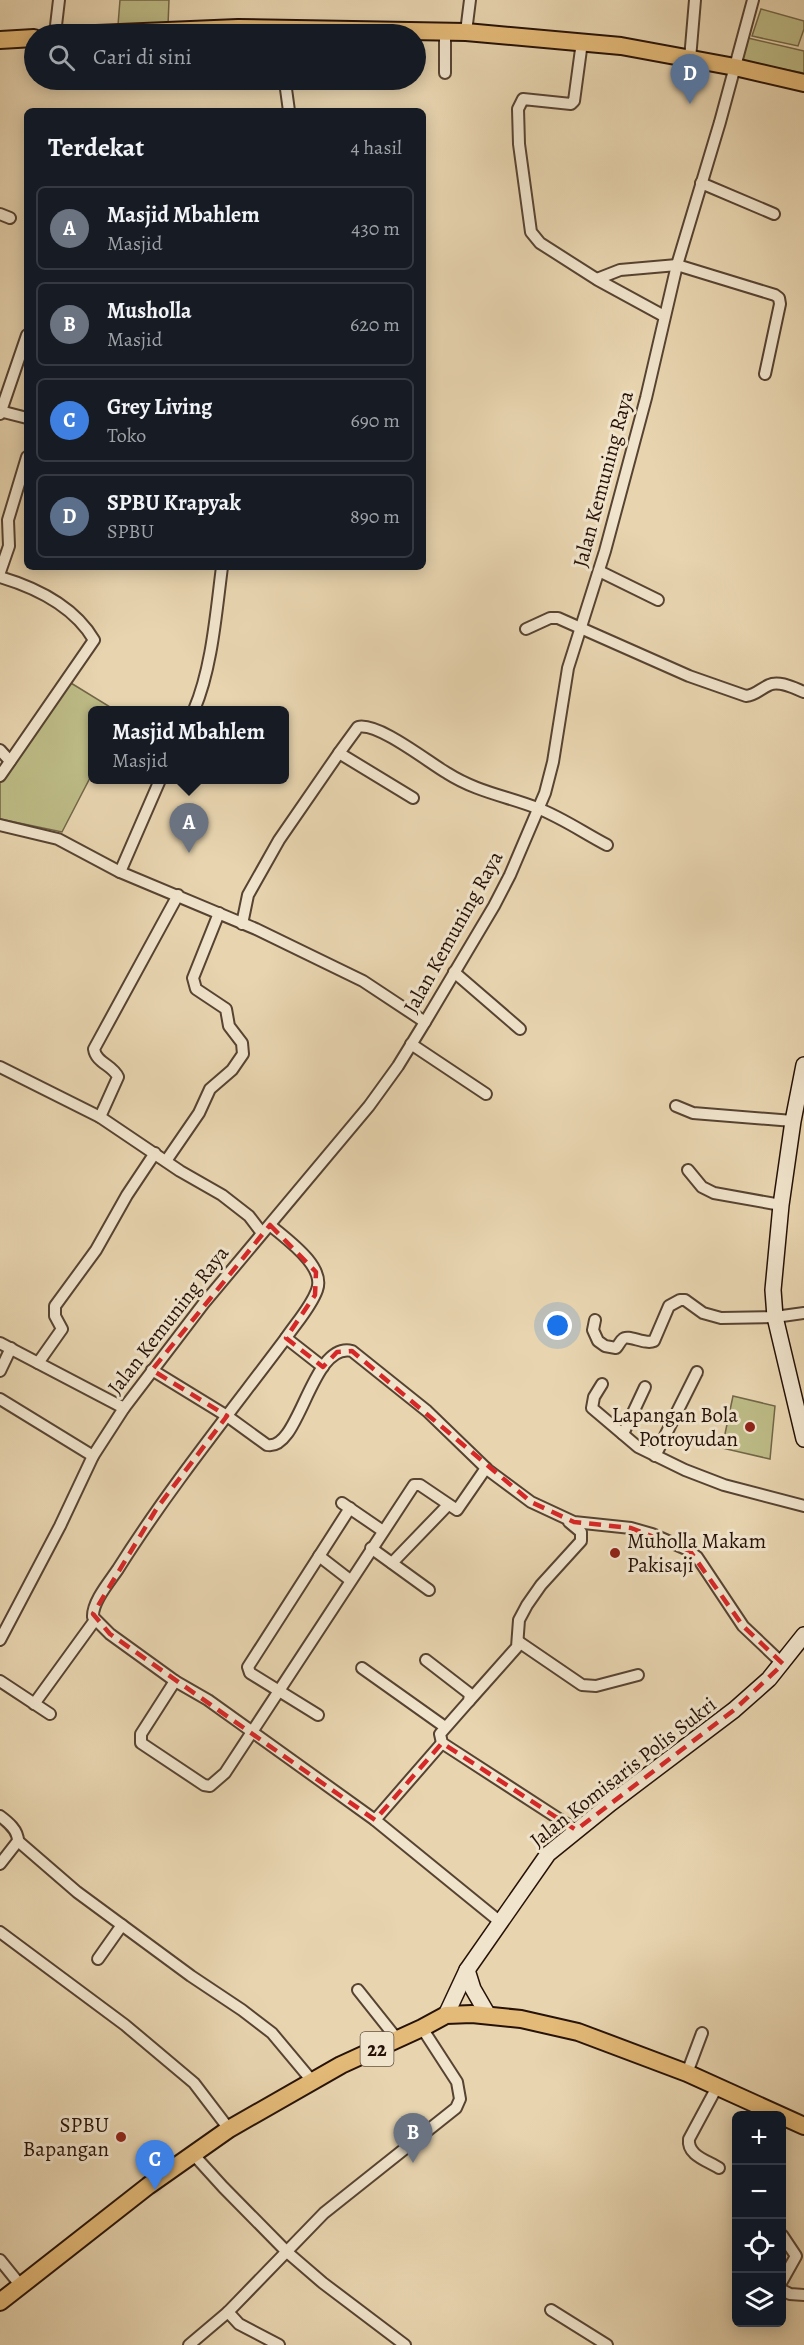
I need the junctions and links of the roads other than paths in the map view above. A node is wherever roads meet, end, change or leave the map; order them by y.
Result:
1 (58, 0) edge
2 (470, 0) edge
3 (695, 0) edge
4 (753, 0) edge
5 (56, 24) edge
6 (426, 32) edge
7 (445, 32) junction
8 (466, 32) junction
9 (24, 39) edge
10 (0, 40) edge
11 (582, 42) junction
12 (690, 59) junction
13 (735, 67) junction
14 (445, 74) dead end
15 (804, 83) edge
16 (286, 90) edge
17 (289, 108) edge
18 (701, 183) junction
19 (774, 214) dead end
20 (677, 265) junction
21 (597, 279) junction
22 (664, 316) junction
23 (24, 344) edge
24 (765, 374) dead end
25 (0, 412) edge
26 (24, 417) edge
27 (24, 468) edge
28 (222, 570) edge
29 (598, 571) junction
30 (0, 572) edge
31 (0, 577) edge
32 (658, 600) dead end
33 (580, 628) junction
34 (526, 629) dead end
35 (804, 692) edge
36 (195, 706) edge
37 (0, 750) edge
38 (339, 753) junction
39 (10, 761) junction
40 (0, 776) edge
41 (158, 784) edge
42 (413, 798) dead end
43 (538, 808) junction
44 (0, 825) edge
45 (607, 845) dead end
46 (120, 872) junction
47 (178, 895) junction
48 (219, 913) junction
49 (242, 924) junction
50 (454, 972) junction
51 (425, 1022) junction
52 (520, 1029) dead end
53 (411, 1044) junction
54 (804, 1065) edge
55 (0, 1067) edge
56 (486, 1094) dead end
57 (676, 1106) dead end
58 (100, 1117) junction
59 (793, 1121) junction
60 (155, 1153) junction
61 (166, 1161) junction
62 (688, 1170) dead end
63 (781, 1205) junction
64 (266, 1229) junction
65 (804, 1313) edge
66 (780, 1316) junction
67 (594, 1320) dead end
68 (286, 1338) junction
69 (0, 1343) edge
70 (11, 1348) junction
71 (38, 1363) junction
72 (323, 1367) junction
73 (152, 1370) junction
74 (0, 1371) edge
75 (697, 1372) dead end
76 (602, 1384) dead end
77 (645, 1387) dead end
78 (0, 1398) edge
79 (124, 1408) junction
80 (227, 1416) junction
81 (623, 1434) junction
82 (804, 1439) edge
83 (93, 1456) junction
84 (655, 1456) junction
85 (486, 1468) junction
86 (448, 1505) junction
87 (804, 1506) edge
88 (564, 1518) junction
89 (383, 1531) junction
90 (371, 1548) junction
91 (319, 1556) junction
92 (392, 1563) junction
93 (350, 1580) junction
94 (429, 1590) dead end
95 (95, 1620) junction
96 (804, 1635) edge
97 (0, 1640) edge
98 (519, 1642) junction
99 (426, 1660) dead end
100 (783, 1664) junction
101 (362, 1668) dead end
102 (638, 1675) dead end
103 (0, 1681) edge
104 (175, 1681) junction
105 (278, 1690) junction
106 (469, 1701) junction
107 (34, 1704) junction
108 (50, 1714) dead end
109 (318, 1715) dead end
110 (445, 1727) junction
111 (251, 1730) junction
112 (442, 1743) junction
113 (0, 1816) edge
114 (375, 1820) junction
115 (576, 1830) junction
116 (18, 1840) junction
117 (0, 1864) edge
118 (499, 1921) junction
119 (122, 1925) junction
120 (0, 1932) edge
121 (98, 1959) dead end
122 (467, 1970) junction
123 (358, 1990) dead end
124 (446, 2015) junction
125 (488, 2015) junction
126 (422, 2028) junction
127 (702, 2033) dead end
128 (397, 2039) junction
129 (687, 2073) junction
130 (313, 2082) junction
131 (717, 2087) junction
132 (804, 2126) edge
133 (229, 2129) junction
134 (193, 2154) junction
135 (719, 2168) dead end
136 (786, 2241) edge
137 (287, 2252) junction
138 (0, 2260) edge
139 (786, 2274) edge
140 (21, 2286) junction
141 (786, 2292) edge
142 (804, 2295) edge
143 (0, 2302) edge
144 (550, 2310) dead end
145 (228, 2312) junction
146 (189, 2345) edge
147 (279, 2345) edge
148 (405, 2345) edge
149 (607, 2345) edge

1 - 5 street
2 - 8 street
3 - 12 street
4 - 13 street, Jalan Kemuning Raya
6 - 7 main road
7 - 8 main road
7 - 14 street
8 - 11 main road
9 - 10 main road
11 - 12 main road
11 - 21 street
12 - 13 main road
13 - 15 main road
13 - 18 street, Jalan Kemuning Raya
16 - 17 street
18 - 19 street
18 - 20 street, Jalan Kemuning Raya
20 - 21 street
20 - 22 street, Jalan Kemuning Raya
20 - 24 street
21 - 22 street
22 - 29 street, Jalan Kemuning Raya
23 - 25 street
25 - 26 street
27 - 30 street
28 - 36 street
29 - 32 street
29 - 33 street, Jalan Kemuning Raya
31 - 39 street
33 - 34 street
33 - 35 street
33 - 43 street, Jalan Kemuning Raya
37 - 39 street
38 - 42 street
38 - 43 street
38 - 49 street
39 - 40 street
41 - 46 street
43 - 45 street
43 - 50 street, Jalan Kemuning Raya
44 - 46 street
46 - 47 street
47 - 48 street
47 - 58 street
48 - 49 street
48 - 61 street
49 - 51 street
50 - 51 street, Jalan Kemuning Raya
50 - 52 street
51 - 53 street, Jalan Kemuning Raya
53 - 56 street
53 - 64 street, Jalan Kemuning Raya
54 - 59 main road
55 - 58 street
57 - 59 street
58 - 60 street
59 - 63 main road
60 - 61 street
60 - 71 street
61 - 64 street
62 - 63 street
63 - 66 main road
64 - 68 street
64 - 73 street, Jalan Kemuning Raya
65 - 66 street
66 - 67 street
66 - 82 main road
68 - 72 street
68 - 80 street
69 - 70 street
70 - 71 street
70 - 74 street
71 - 79 street
72 - 80 street
72 - 85 street
73 - 79 street, Jalan Kemuning Raya
73 - 80 street
75 - 84 street
76 - 81 street
77 - 81 street
78 - 83 street
79 - 83 street, Jalan Kemuning Raya
80 - 95 street
81 - 84 street
83 - 97 street, Jalan Kemuning Raya
84 - 87 street
85 - 86 street
85 - 88 street
86 - 89 street
86 - 92 street
88 - 98 street
88 - 100 street
89 - 90 street
89 - 91 street
90 - 92 street
90 - 93 street
91 - 93 street
91 - 105 street
92 - 94 street
93 - 105 street
95 - 104 street
95 - 107 street
96 - 100 main road, Jalan Komisaris Polis Sukri
98 - 102 street
98 - 106 street
99 - 106 street
100 - 115 main road, Jalan Komisaris Polis Sukri
101 - 110 street
103 - 107 street
104 - 111 street
104 - 111 street
105 - 109 street
105 - 111 street
106 - 110 street
107 - 108 street
110 - 112 street
111 - 114 street
112 - 114 street
112 - 115 street
113 - 116 street
114 - 118 street
115 - 118 main road, Jalan Komisaris Polis Sukri
116 - 117 street
116 - 119 street
118 - 122 main road, Jalan Komisaris Polis Sukri
119 - 121 street
119 - 130 street
120 - 133 street
122 - 124 main road, Jalan Komisaris Polis Sukri
122 - 125 main road
123 - 128 street
124 - 125 main road, 22
124 - 126 main road, 22
125 - 129 main road, 22
126 - 128 main road, 22
126 - 137 street
127 - 129 street
128 - 130 main road, 22
129 - 131 main road, 22
130 - 133 main road, 22
131 - 132 main road, 22
131 - 135 street
133 - 134 main road, 22
134 - 137 street
134 - 140 main road, 22
136 - 139 street
137 - 145 street
137 - 148 street
138 - 140 street
140 - 143 main road, 22
141 - 142 street
144 - 149 street
145 - 146 street
145 - 147 street

